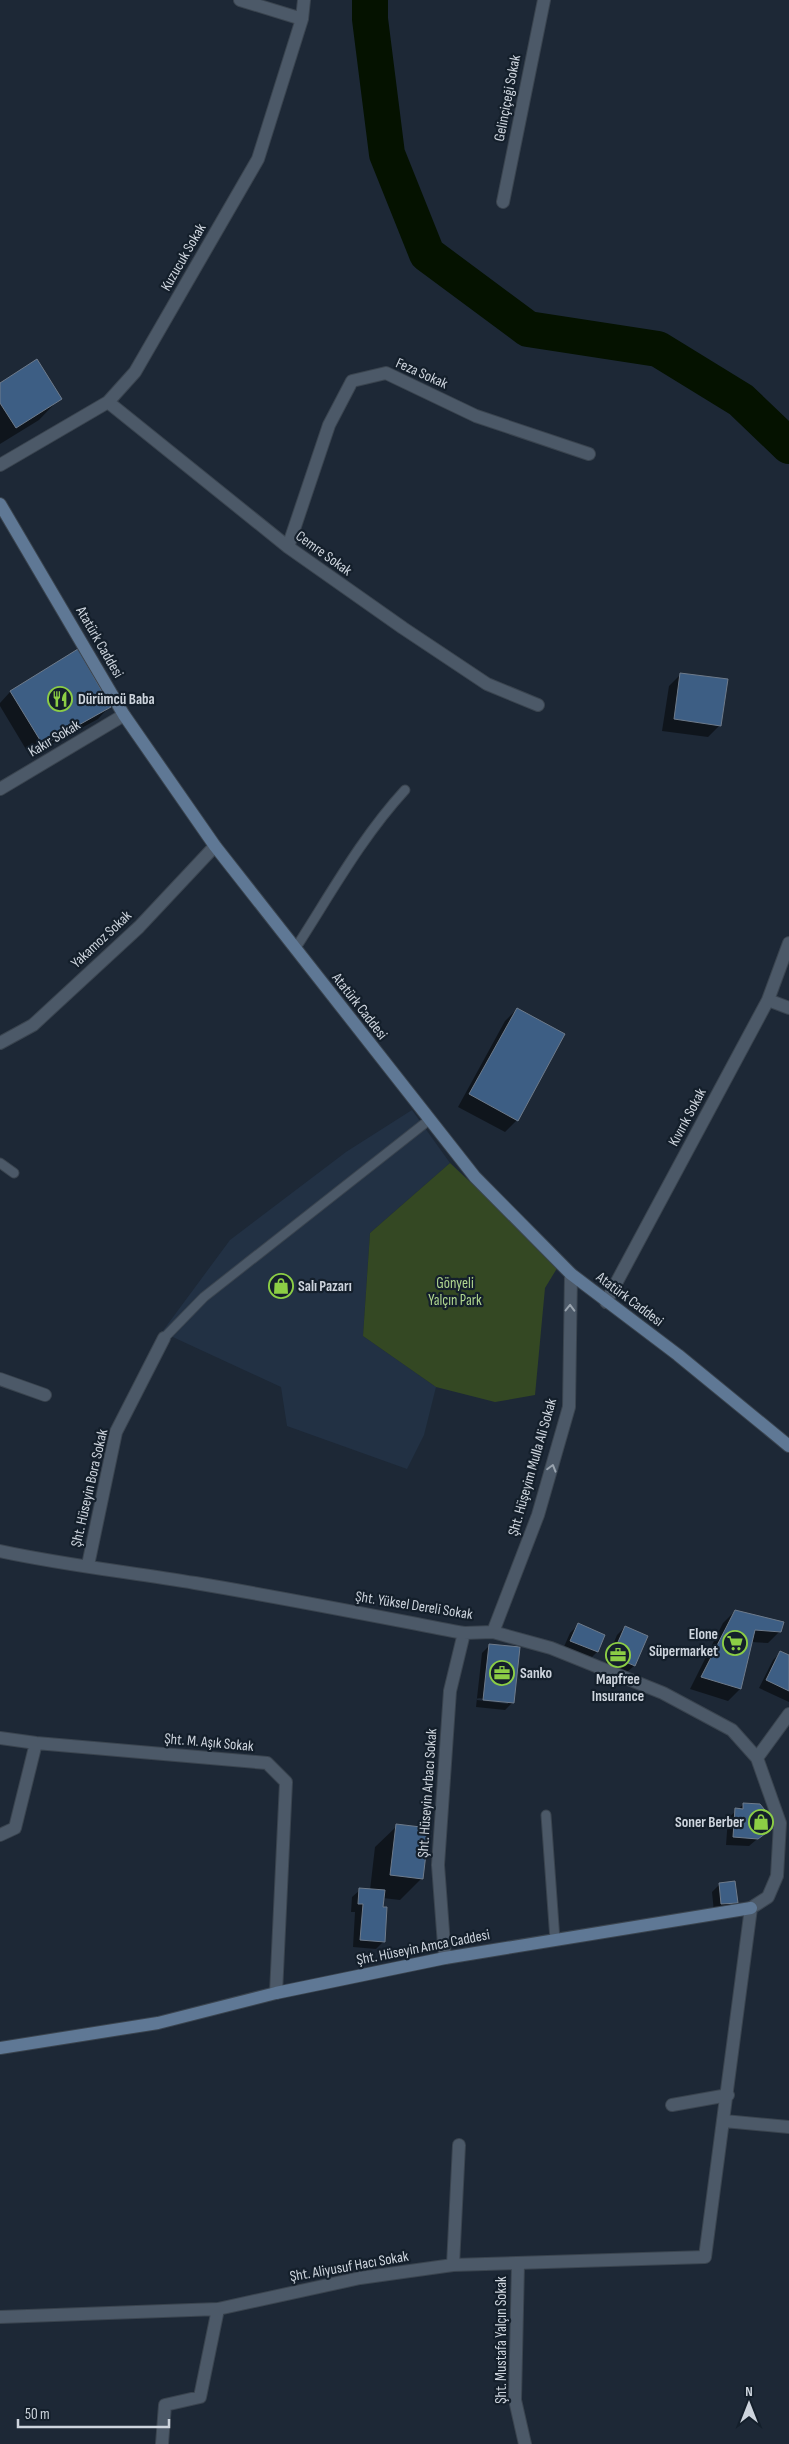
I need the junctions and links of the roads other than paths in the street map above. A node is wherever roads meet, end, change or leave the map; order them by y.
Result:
1 (240, 0) edge
2 (304, 0) edge
3 (544, 0) edge
4 (302, 19) junction
5 (503, 202) dead end
6 (108, 402) junction
7 (589, 454) dead end
8 (0, 465) edge
9 (0, 504) edge
10 (288, 547) junction
11 (538, 704) dead end
12 (124, 715) junction
13 (0, 789) edge
14 (405, 790) dead end
15 (215, 846) junction
16 (789, 943) edge
17 (294, 949) junction
18 (768, 1000) junction
19 (789, 1008) edge
20 (0, 1043) edge
21 (429, 1120) junction
22 (0, 1163) edge
23 (14, 1173) dead end
24 (571, 1274) junction
25 (606, 1302) junction
26 (164, 1338) joint
27 (0, 1379) edge
28 (44, 1395) dead end
29 (789, 1446) edge
30 (0, 1551) edge
31 (88, 1566) junction
32 (464, 1632) junction
33 (493, 1632) junction
34 (789, 1714) edge
35 (0, 1738) edge
36 (36, 1743) junction
37 (757, 1758) junction
38 (546, 1815) dead end
39 (784, 1823) edge
40 (0, 1836) edge
41 (751, 1908) junction
42 (555, 1940) junction
43 (445, 1958) junction
44 (276, 1993) junction
45 (0, 2048) edge
46 (728, 2095) junction
47 (672, 2105) dead end
48 (724, 2121) junction
49 (789, 2127) edge
50 (459, 2145) dead end
51 (518, 2264) junction
52 (453, 2265) junction
53 (218, 2309) junction
54 (0, 2317) edge
55 (162, 2444) edge
56 (525, 2444) edge

1 - 4 street
2 - 4 street, Kuzucuk Sokak
3 - 5 street, Gelinçiçeği Sokak
4 - 6 street, Kuzucuk Sokak
6 - 8 street, Kuzucuk Sokak
6 - 10 street, Cemre Sokak
7 - 10 street, Feza Sokak
9 - 12 main road, Atatürk Caddesi
10 - 11 street, Cemre Sokak
12 - 13 street, Kakır Sokak
12 - 15 main road, Atatürk Caddesi
14 - 17 lane
15 - 17 main road, Atatürk Caddesi
15 - 20 street, Yakamoz Sokak
16 - 18 street, Kıvırık Sokak
17 - 21 main road, Atatürk Caddesi
18 - 19 street
18 - 25 street, Kıvırık Sokak
21 - 24 main road, Atatürk Caddesi
21 - 26 lane
22 - 23 lane
24 - 25 main road, Atatürk Caddesi
33 -> 24 street, Şht. Hüşeyim Mulla Ali Sokak
25 - 29 main road, Atatürk Caddesi
26 - 31 street, Şht. Hüseyin Bora Sokak
27 - 28 street
30 - 31 street, Şht. Yüksel Dereli Sokak
31 - 32 street, Şht. Yüksel Dereli Sokak
32 - 33 street, Şht. Yüksel Dereli Sokak
32 - 43 street, Şht. Hüseyin Arbacı Sokak
33 - 37 street, Şht. Yüksel Dereli Sokak
34 - 37 street
35 - 36 street, Şht. M. Aşık Sokak
36 - 40 street
36 - 44 street, Şht. M. Aşık Sokak
37 - 39 street, Şht. Yüksel Dereli Sokak
38 - 42 lane
39 - 41 street, Şht. Hüseyin Amca Caddesi
41 - 42 main road, Şht. Hüseyin Amca Caddesi
41 - 46 street
42 - 43 main road, Şht. Hüseyin Amca Caddesi
43 - 44 main road, Şht. Hüseyin Amca Caddesi
44 - 45 main road, Şht. Hüseyin Amca Caddesi
46 - 47 street
46 - 48 street
48 - 49 street
48 - 51 street, Şht. Aliyusuf Hacı Sokak
50 - 52 street
51 - 52 street, Şht. Aliyusuf Hacı Sokak
51 - 56 street, Şht. Mustafa Yalçın Sokak
52 - 53 street, Şht. Aliyusuf Hacı Sokak
53 - 54 street, Şht. Aliyusuf Hacı Sokak
53 - 55 street

